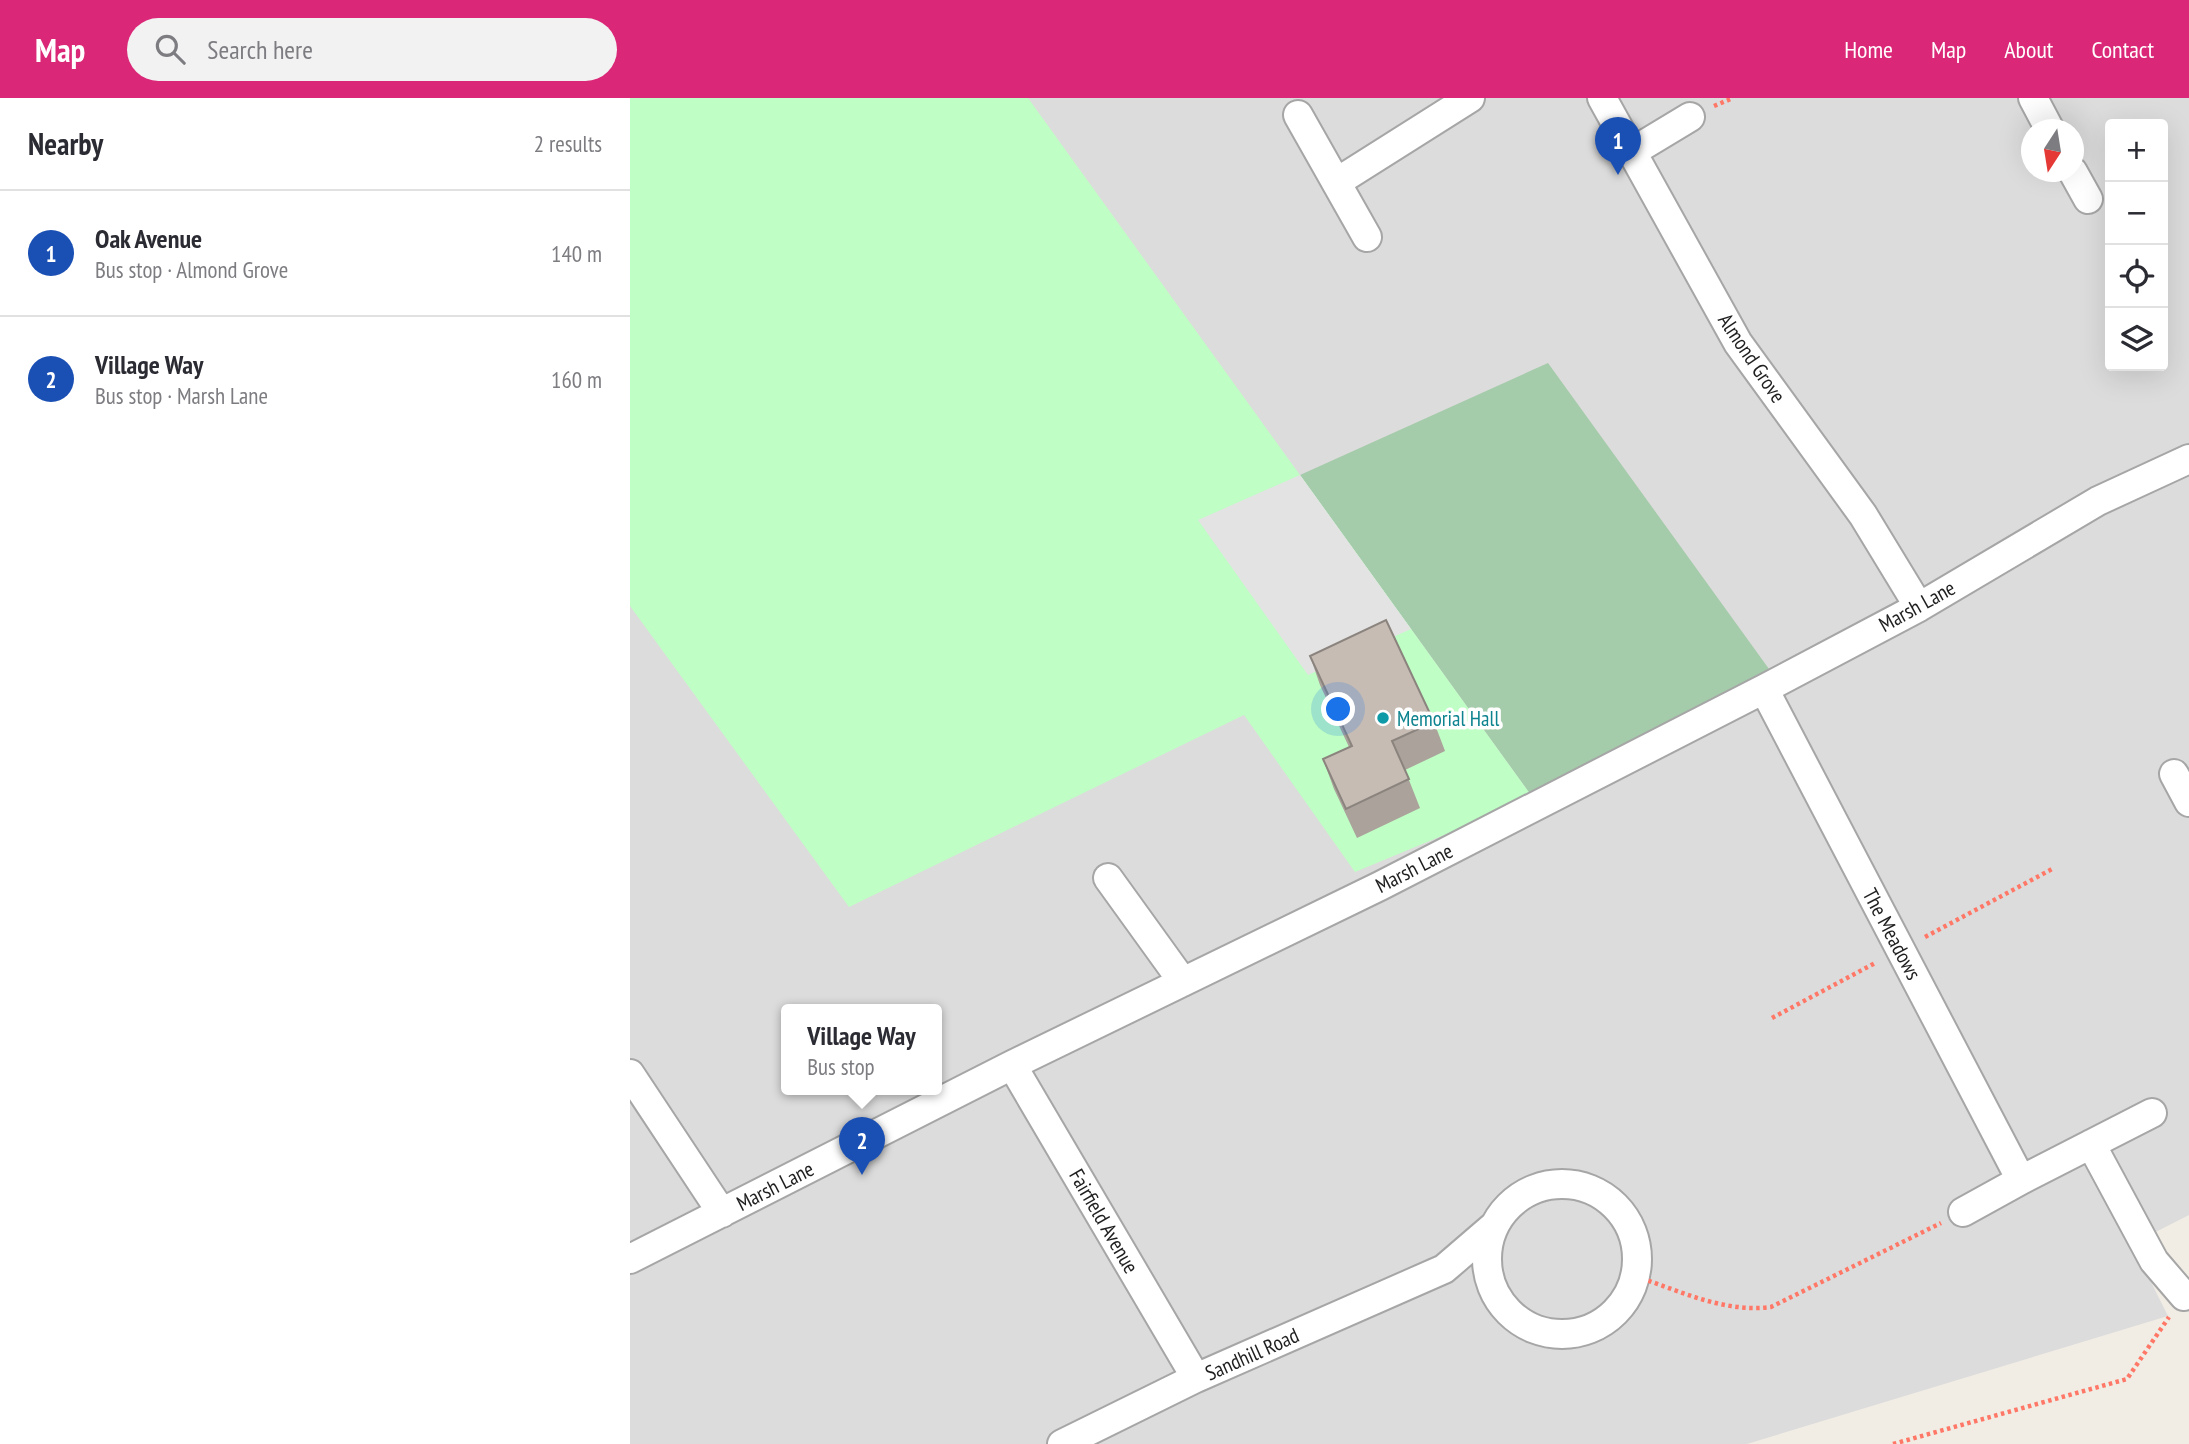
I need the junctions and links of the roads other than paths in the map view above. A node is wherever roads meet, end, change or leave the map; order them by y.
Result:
1 (1470, 98) edge
2 (1602, 98) edge
3 (2033, 98) edge
4 (1298, 114) dead end
5 (1690, 117) dead end
6 (2044, 119) edge
7 (1632, 152) junction
8 (1337, 182) junction
9 (2079, 182) edge
10 (2088, 199) dead end
11 (1367, 237) dead end
12 (2189, 459) edge
13 (1919, 607) junction
14 (1764, 689) junction
15 (2174, 774) dead end
16 (2189, 802) edge
17 (1108, 878) dead end
18 (1183, 982) junction
19 (1012, 1065) junction
20 (630, 1074) edge
21 (2152, 1113) dead end
22 (2091, 1144) junction
23 (2021, 1180) junction
24 (1963, 1212) road end
25 (722, 1213) junction
26 (1494, 1226) junction
27 (630, 1259) edge
28 (1444, 1269) junction
29 (1495, 1292) junction
30 (2184, 1296) road end
31 (1196, 1378) junction
32 (1062, 1444) edge

1 - 8 street
2 - 7 street, Almond Grove
3 - 6 street
4 - 8 street
5 - 7 street
7 - 13 street, Almond Grove
8 - 11 street
9 - 10 street
12 - 13 street, Marsh Lane
13 - 14 street, Marsh Lane
14 - 18 street, Marsh Lane
14 - 23 street, The Meadows
15 - 16 street
17 - 18 street
18 - 19 street, Marsh Lane
19 - 25 street, Marsh Lane
19 - 31 street, Fairfield Avenue
20 - 25 street
21 - 22 street
22 - 23 street
22 - 30 street
23 - 24 street
25 - 27 street, Marsh Lane
26 - 28 street, Sandhill Road
26 - 29 street, Sandhill Road
26 - 29 street, Sandhill Road
28 - 29 street, Sandhill Road
28 - 31 street, Sandhill Road
31 - 32 street, Sandhill Road

